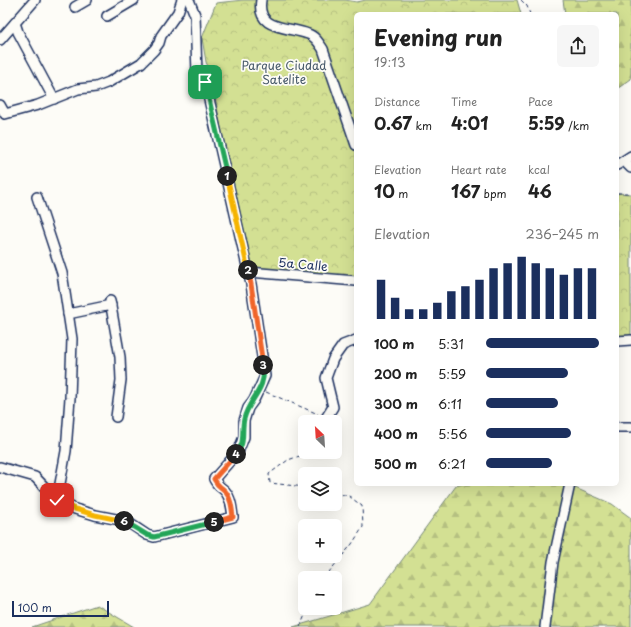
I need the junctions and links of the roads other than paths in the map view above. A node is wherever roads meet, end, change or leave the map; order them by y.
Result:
1 (35, 0) edge
2 (87, 0) edge
3 (134, 0) edge
4 (182, 0) edge
5 (189, 0) edge
6 (261, 0) edge
7 (75, 7) dead end
8 (107, 16) dead end
9 (15, 23) junction
10 (0, 40) edge
11 (54, 99) junction
12 (0, 105) edge
13 (354, 139) edge
14 (624, 160) edge
15 (631, 168) edge
16 (37, 197) dead end
17 (249, 272) junction
18 (354, 281) edge
19 (68, 314) junction
20 (619, 340) edge
21 (631, 340) edge
22 (354, 341) edge
23 (328, 415) edge
24 (116, 417) dead end
25 (619, 427) edge
26 (631, 427) edge
27 (0, 467) edge
28 (570, 486) edge
29 (57, 500) junction
30 (545, 627) edge

1 - 9 street
2 - 7 street
3 - 8 street
4 - 11 street
5 - 17 street
6 - 13 street
9 - 10 street
9 - 11 street
11 - 12 street
14 - 15 street
16 - 19 street
17 - 18 street, 5a Calle
17 - 29 street
19 - 24 street
19 - 29 street
20 - 21 street
22 - 23 street
25 - 26 street
27 - 29 street
28 - 30 street

